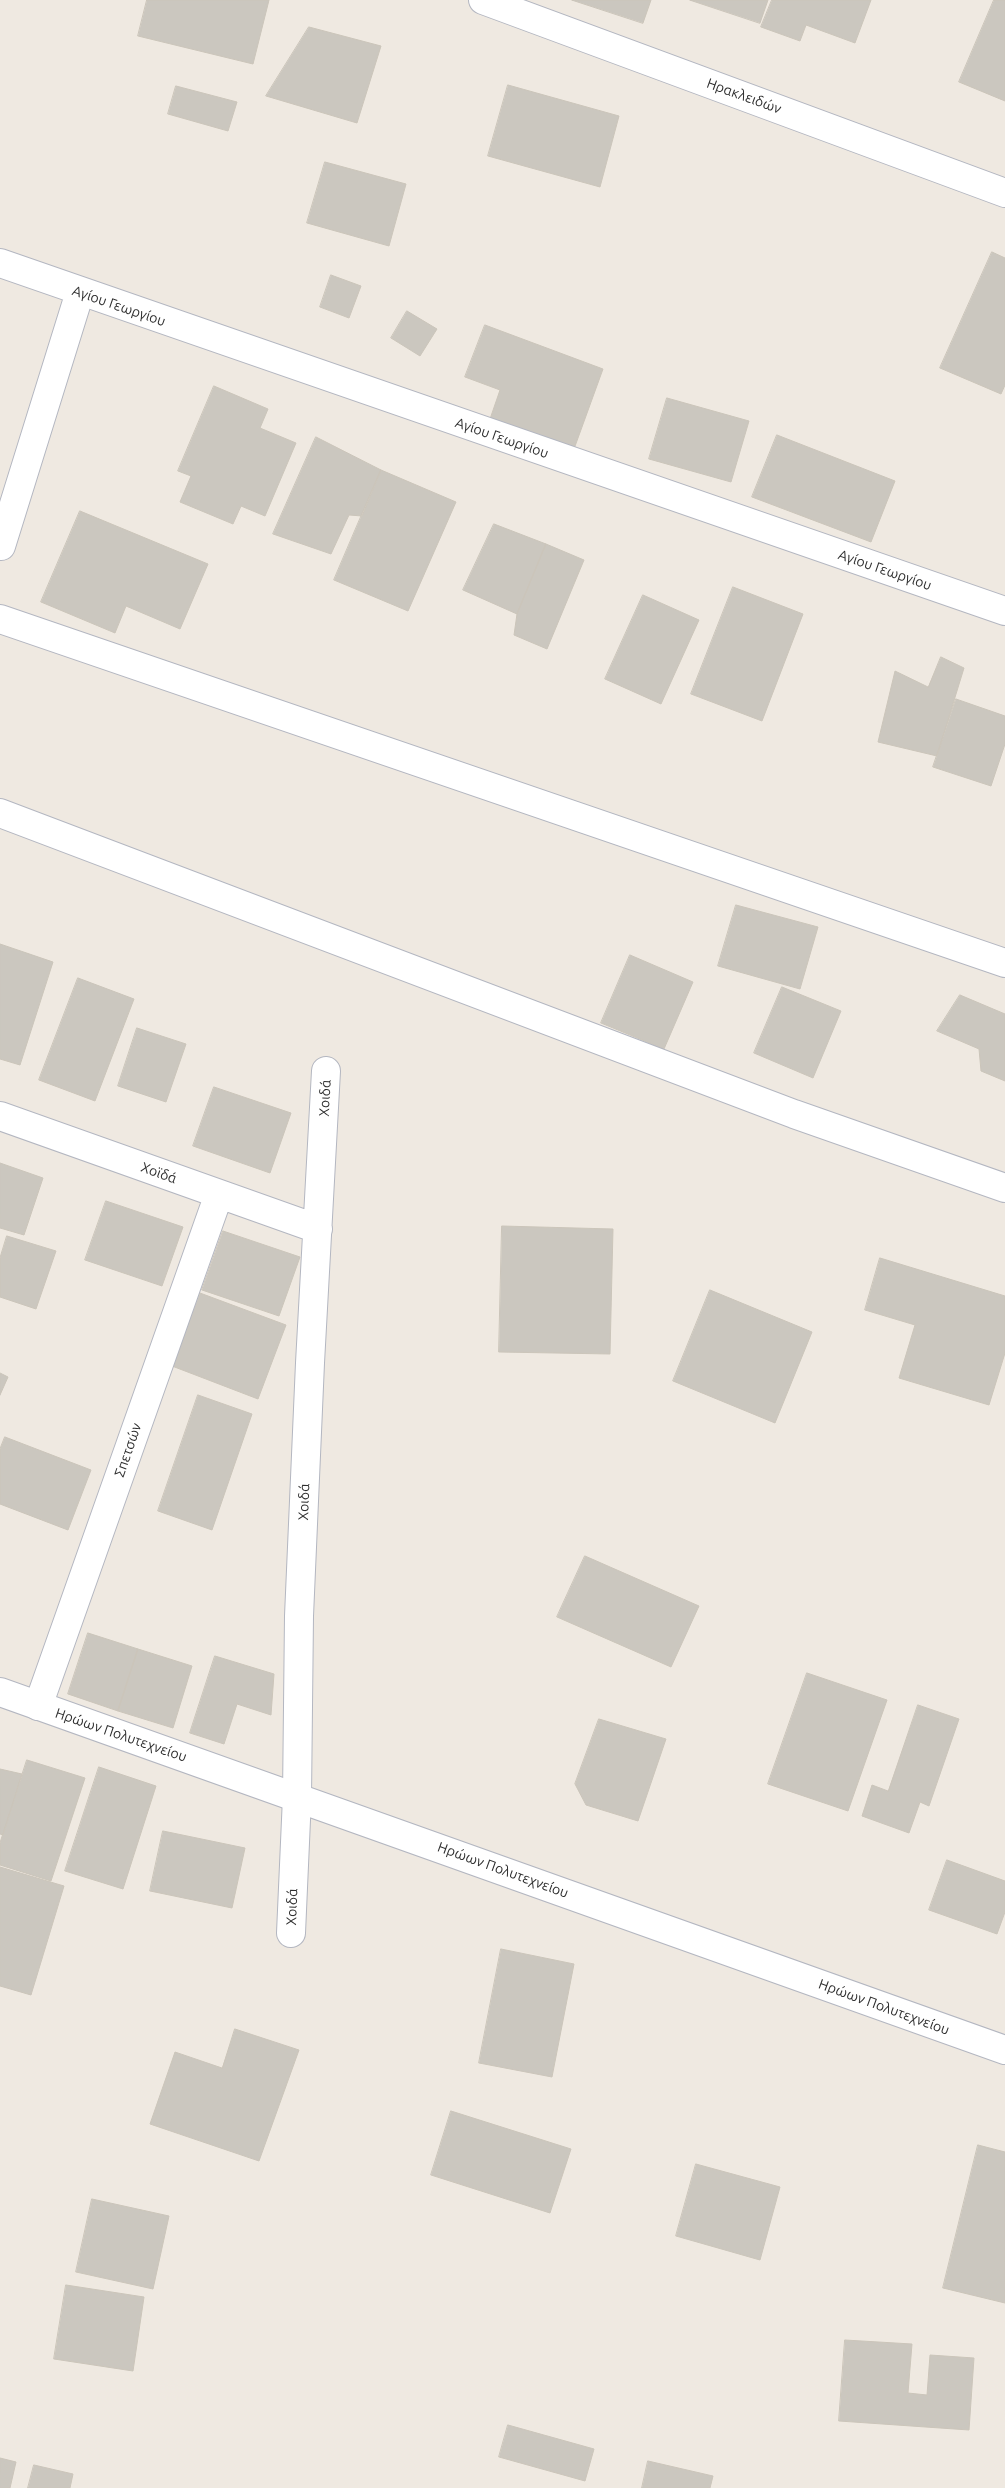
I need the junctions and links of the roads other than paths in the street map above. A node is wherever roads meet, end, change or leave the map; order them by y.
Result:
1 (483, 0) edge
2 (1005, 193) edge
3 (0, 263) edge
4 (80, 292) junction
5 (1, 546) dead end
6 (1005, 611) edge
7 (0, 619) edge
8 (0, 813) edge
9 (1005, 963) edge
10 (326, 1071) dead end
11 (0, 1116) edge
12 (1005, 1188) edge
13 (219, 1194) junction
14 (318, 1229) junction
15 (0, 1692) edge
16 (38, 1706) junction
17 (297, 1797) junction
18 (291, 1933) dead end
19 (1005, 2050) edge

1 - 2 street, Ηρακλειδών
3 - 4 street, Αγίου Γεωργίου
4 - 5 street
4 - 6 street, Αγίου Γεωργίου
7 - 9 street
8 - 12 street
10 - 14 street, Χοιδά
11 - 13 street, Χοϊδά
13 - 14 street, Χοϊδά
13 - 16 street, Σπετσών
14 - 17 street, Χοιδά
15 - 16 street, Ηρώων Πολυτεχνείου
16 - 17 street, Ηρώων Πολυτεχνείου
17 - 18 street, Χοιδά
17 - 19 street, Ηρώων Πολυτεχνείου

